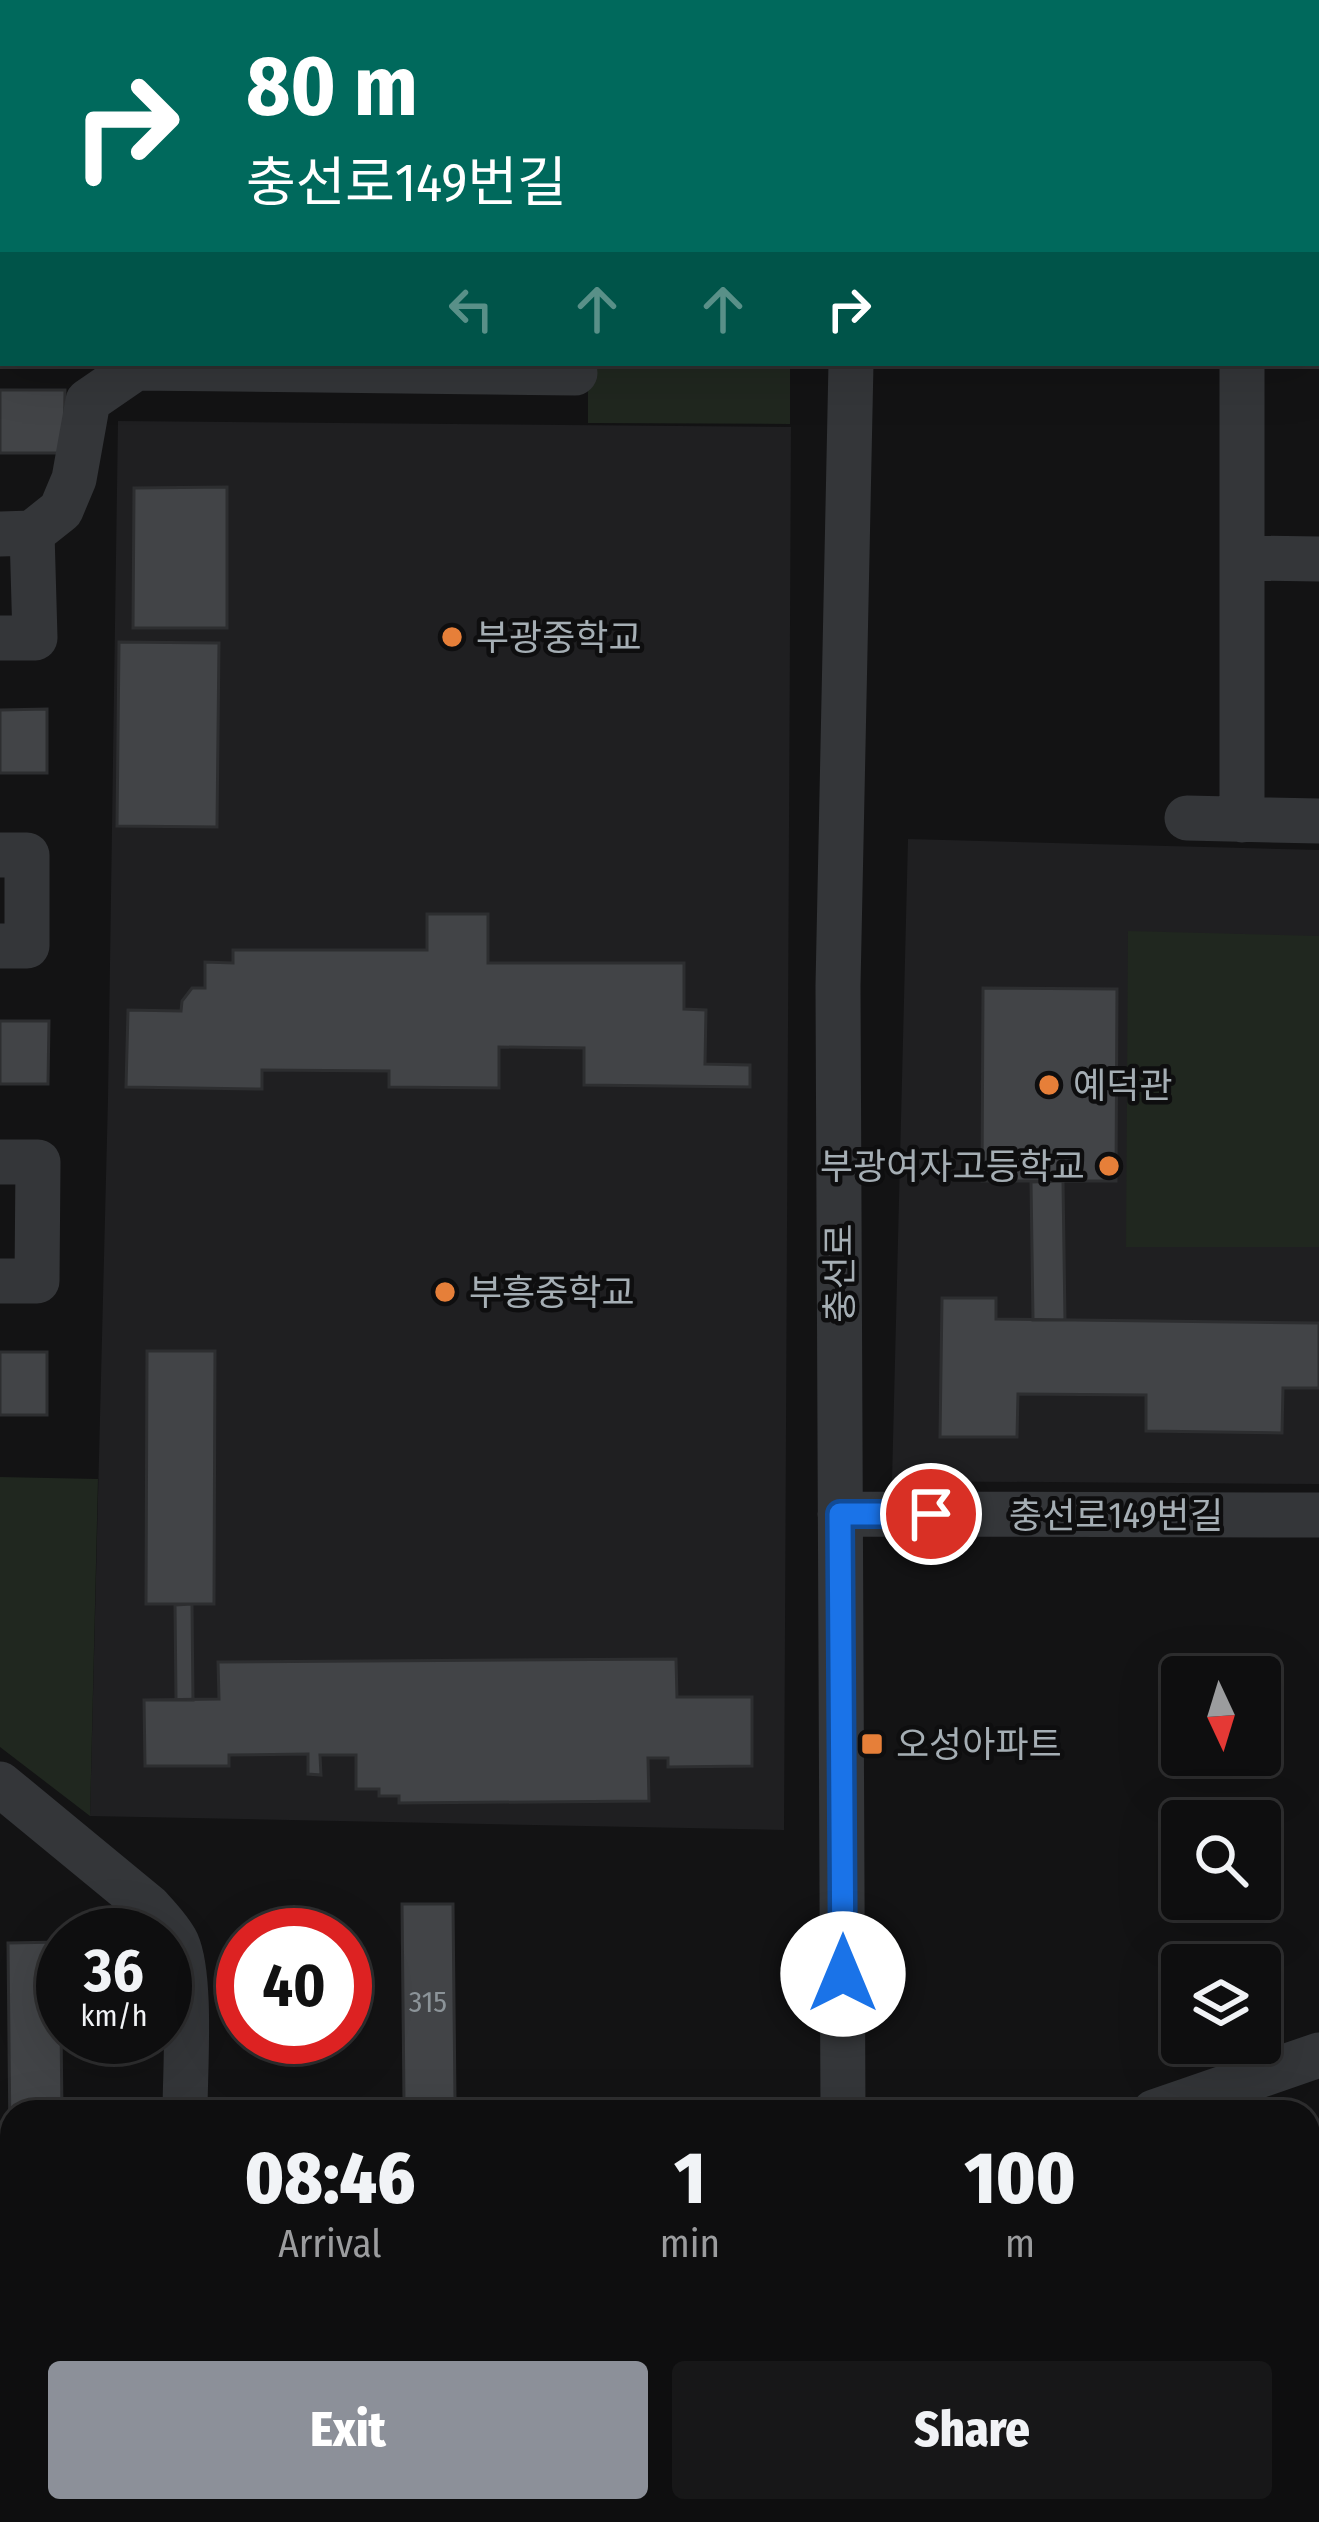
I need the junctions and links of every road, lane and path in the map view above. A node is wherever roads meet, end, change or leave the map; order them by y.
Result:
1 (851, 366) edge
2 (1242, 366) edge
3 (575, 373) dead end
4 (16, 534) edge
5 (1242, 558) junction
6 (1319, 559) edge
7 (0, 638) edge
8 (1186, 818) dead end
9 (1242, 820) junction
10 (1319, 821) edge
11 (0, 855) edge
12 (0, 946) edge
13 (0, 1162) edge
14 (0, 1281) edge
15 (840, 1514) junction
16 (1319, 1515) edge
17 (0, 1784) edge
18 (1319, 2055) edge
19 (185, 2100) edge
20 (843, 2100) edge
21 (1209, 2100) edge

1 - 15 street, 충선로
2 - 5 street
3 - 4 street
4 - 7 street
5 - 6 street
5 - 9 street
8 - 9 street
9 - 10 street
11 - 12 street
13 - 14 street
15 - 16 street, 충선로149번길
15 - 20 street, 충선로
17 - 19 street
18 - 21 street

